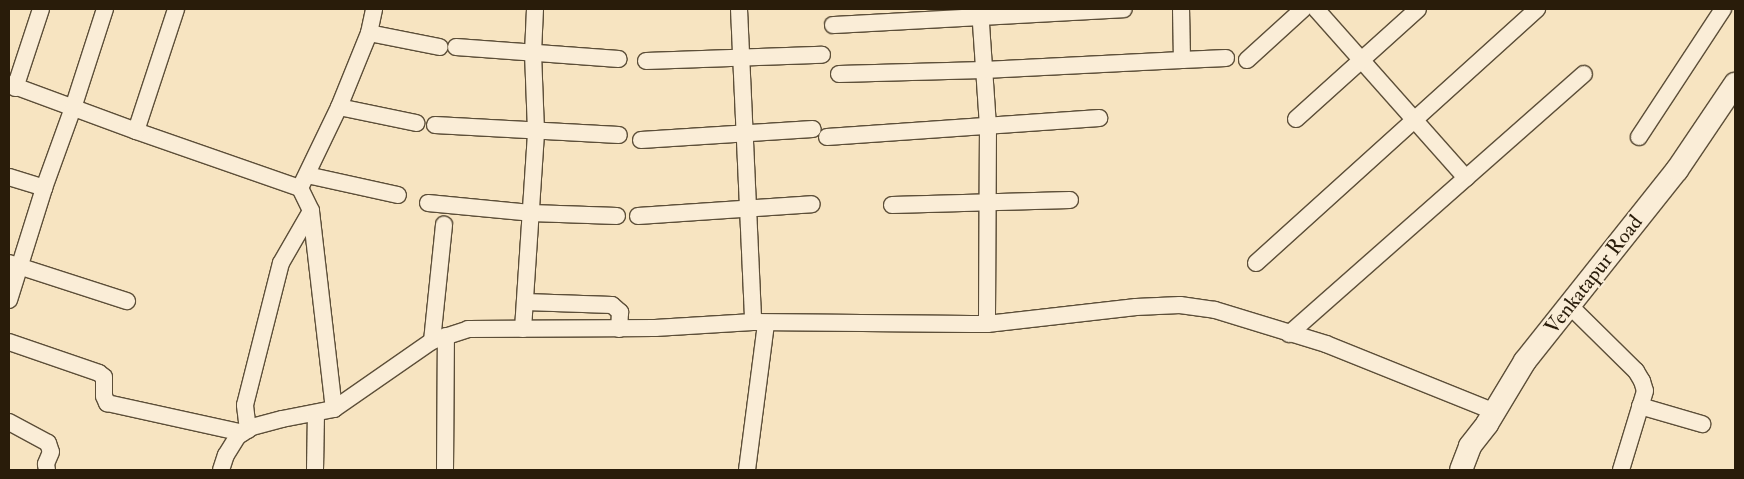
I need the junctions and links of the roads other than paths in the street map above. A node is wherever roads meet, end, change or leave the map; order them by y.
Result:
1 (41, 9) edge
2 (105, 9) edge
3 (176, 9) edge
4 (374, 9) edge
5 (535, 9) edge
6 (739, 9) edge
7 (1124, 9) edge
8 (1181, 9) edge
9 (1303, 9) edge
10 (1316, 9) edge
11 (1418, 9) edge
12 (1537, 9) edge
13 (1723, 9) edge
14 (981, 13) edge
15 (832, 25) dead end
16 (369, 33) junction
17 (533, 53) junction
18 (822, 55) dead end
19 (741, 58) junction
20 (1226, 58) dead end
21 (619, 59) dead end
22 (1182, 60) junction
23 (1247, 60) dead end
24 (1361, 61) junction
25 (646, 62) dead end
26 (984, 70) junction
27 (838, 74) dead end
28 (1584, 74) dead end
29 (1735, 84) edge
30 (12, 86) edge
31 (339, 106) junction
32 (73, 108) junction
33 (1099, 118) dead end
34 (1296, 119) dead end
35 (1413, 120) junction
36 (416, 123) dead end
37 (435, 125) dead end
38 (988, 125) junction
39 (136, 131) junction
40 (536, 131) junction
41 (744, 134) junction
42 (619, 135) dead end
43 (1639, 137) dead end
44 (641, 140) dead end
45 (9, 177) edge
46 (1466, 178) junction
47 (304, 181) junction
48 (44, 188) junction
49 (398, 195) dead end
50 (1070, 200) dead end
51 (428, 202) dead end
52 (989, 202) junction
53 (812, 204) dead end
54 (892, 205) dead end
55 (748, 209) junction
56 (311, 211) junction
57 (531, 213) junction
58 (617, 216) dead end
59 (638, 216) dead end
60 (444, 225) dead end
61 (1256, 263) dead end
62 (13, 265) edge
63 (9, 300) edge
64 (127, 301) dead end
65 (525, 302) junction
66 (1570, 306) junction
67 (760, 323) junction
68 (987, 324) junction
69 (619, 328) junction
70 (523, 329) junction
71 (1289, 334) junction
72 (439, 339) junction
73 (9, 342) edge
74 (1640, 406) junction
75 (334, 410) junction
76 (316, 414) junction
77 (1490, 417) junction
78 (9, 422) edge
79 (1702, 424) dead end
80 (246, 431) junction
81 (47, 470) edge
82 (221, 470) edge
83 (315, 470) edge
84 (445, 470) edge
85 (746, 470) edge
86 (1460, 470) edge
87 (1474, 470) edge
88 (1621, 470) edge

1 - 30 street
2 - 32 street
3 - 39 street
4 - 16 street
5 - 17 street
6 - 19 street
7 - 14 street
8 - 22 street
9 - 23 street
10 - 24 street
11 - 24 street
12 - 35 street
13 - 43 street
14 - 15 street
14 - 26 street
16 - 17 street
16 - 31 street
17 - 21 street
17 - 40 street
18 - 19 street
19 - 25 street
19 - 41 street
20 - 22 street
22 - 26 street
24 - 34 street
24 - 35 street
26 - 27 street
26 - 38 street
28 - 46 street
29 - 66 street, Venkatapur Road
30 - 32 street
31 - 36 street
31 - 47 street
32 - 39 street
32 - 48 street
33 - 38 street
35 - 46 street
35 - 61 street
37 - 40 street
38 - 41 street
38 - 52 street
39 - 47 street
40 - 42 street
40 - 57 street
41 - 44 street
41 - 55 street
45 - 48 street
46 - 71 street
47 - 49 street
47 - 56 street
48 - 62 street
50 - 52 street
51 - 57 street
52 - 54 street
52 - 68 street
53 - 55 street
55 - 59 street
55 - 67 street
56 - 75 street
56 - 80 street
57 - 58 street
57 - 65 street
60 - 72 street
62 - 63 street
62 - 64 street
65 - 69 street
65 - 70 street
66 - 74 street
66 - 77 street, Venkatapur Road
67 - 68 street
67 - 69 street
67 - 85 street
68 - 71 street
69 - 70 street
70 - 72 street
71 - 77 street
72 - 75 street
72 - 84 street
73 - 80 street
74 - 79 street
74 - 88 street
75 - 76 street
76 - 80 street
76 - 83 street
77 - 86 street, Venkatapur Road
77 - 87 street
78 - 81 street
80 - 82 street

